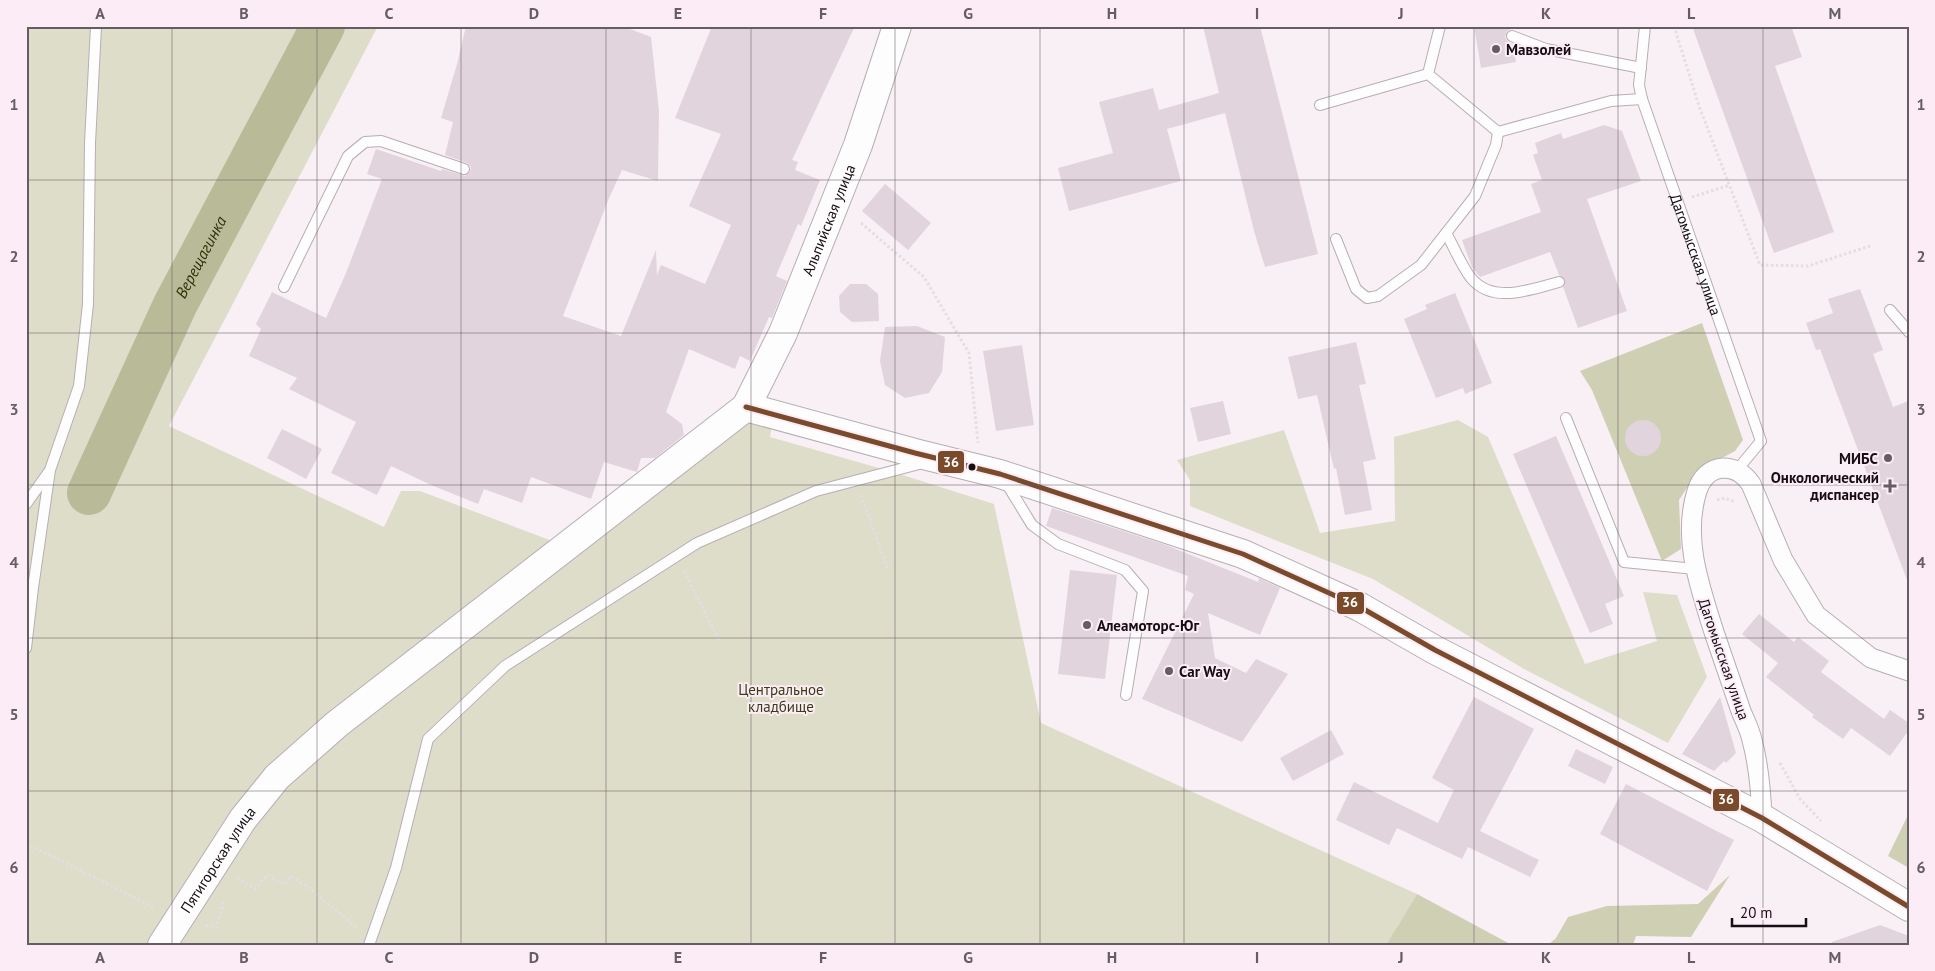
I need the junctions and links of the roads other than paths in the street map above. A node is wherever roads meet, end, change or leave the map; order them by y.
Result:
1 (96, 26) edge
2 (897, 26) edge
3 (1440, 26) edge
4 (1645, 26) edge
5 (1512, 36) dead end
6 (1640, 68) junction
7 (1428, 74) junction
8 (1642, 99) junction
9 (1320, 105) dead end
10 (1498, 132) junction
11 (464, 168) dead end
12 (1446, 233) junction
13 (1336, 239) dead end
14 (1559, 282) dead end
15 (284, 287) dead end
16 (1890, 310) dead end
17 (1909, 332) edge
18 (746, 407) junction
19 (1566, 418) dead end
20 (938, 459) junction
21 (50, 470) junction
22 (1737, 470) junction
23 (988, 471) junction
24 (26, 504) edge
25 (1695, 568) junction
26 (26, 648) edge
27 (1909, 671) edge
28 (1126, 695) dead end
29 (1762, 818) junction
30 (1909, 907) edge
31 (370, 942) edge
32 (162, 945) edge

1 - 21 lane
2 - 18 street, Альпийская улица
3 - 7 lane
4 - 6 lane, Дагомысская улица
5 - 6 lane
6 - 8 lane, Дагомысская улица
7 - 9 lane
7 - 10 lane
8 - 10 lane
8 - 22 lane, Дагомысская улица
10 - 12 lane
11 - 15 lane
12 - 13 lane
12 - 14 lane
16 - 17 lane
18 - 20 street
18 - 32 street, Пятигорская улица
19 - 25 lane
20 - 23 street
20 - 31 lane
21 - 24 lane
21 - 26 lane
22 - 25 street, Дагомысская улица
22 - 27 street
23 - 28 lane
23 - 29 street
25 - 29 street, Дагомысская улица
29 - 30 street

